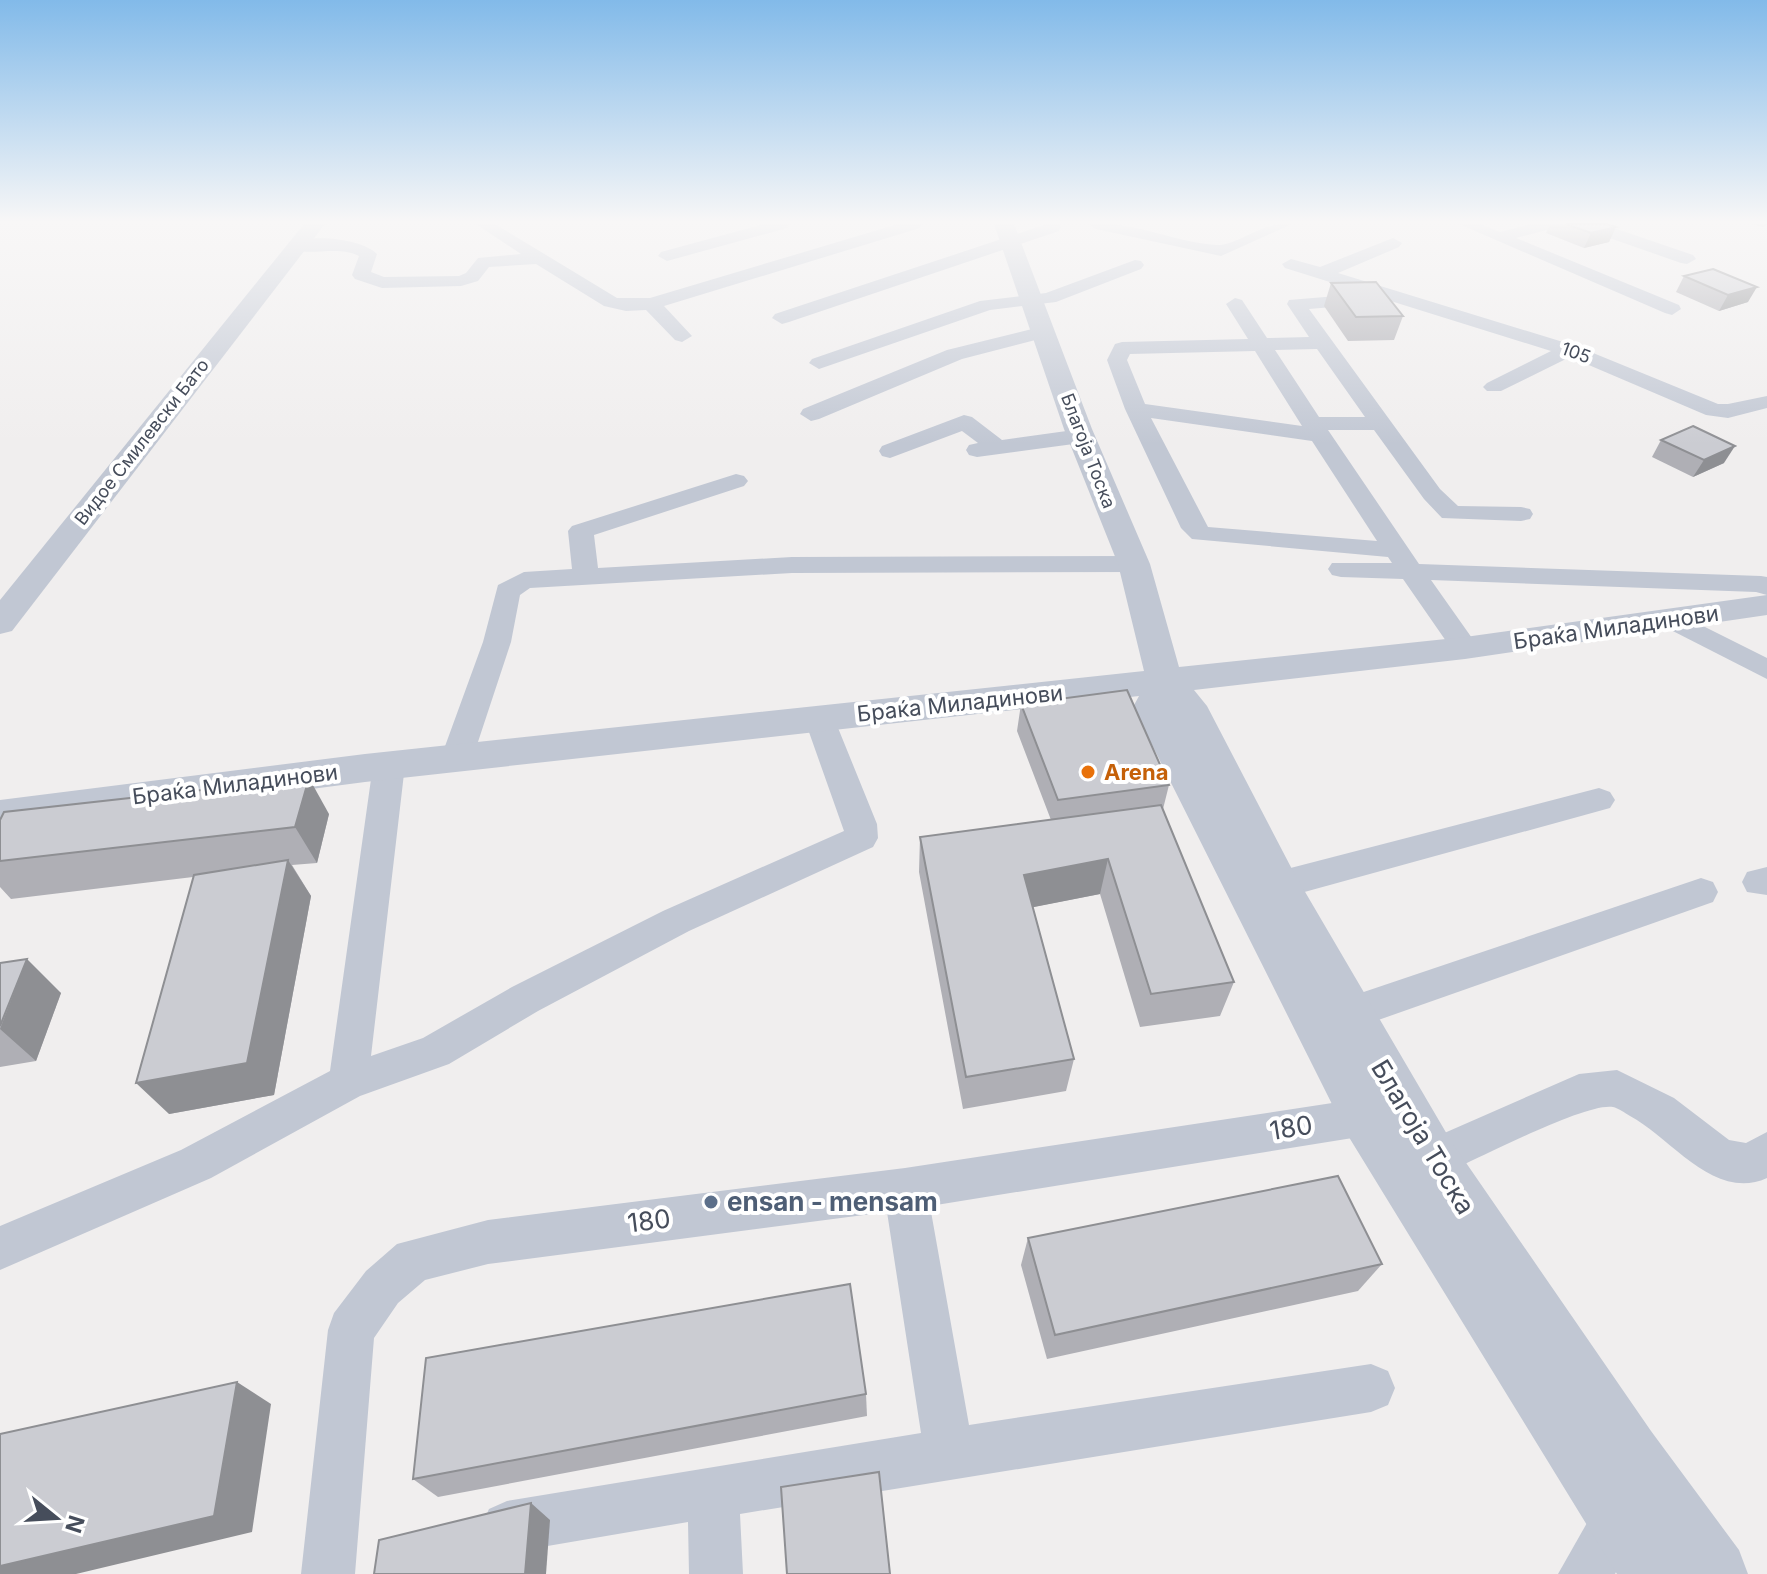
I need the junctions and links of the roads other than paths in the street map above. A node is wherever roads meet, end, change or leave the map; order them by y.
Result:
1 (246, 297) edge
2 (252, 297) edge
3 (604, 297) edge
4 (673, 297) edge
5 (836, 297) edge
6 (1032, 297) edge
7 (1046, 297) edge
8 (1400, 297) edge
9 (1644, 297) edge
10 (1033, 301) junction
11 (1349, 301) edge
12 (651, 304) junction
13 (1235, 304) dead end
14 (1672, 309) dead end
15 (782, 318) dead end
16 (1044, 332) junction
17 (682, 336) dead end
18 (1323, 343) junction
19 (1263, 344) junction
20 (1569, 350) junction
21 (819, 363) dead end
22 (1494, 387) dead end
23 (1767, 402) edge
24 (1136, 409) junction
25 (811, 414) dead end
26 (1379, 423) junction
27 (1317, 430) junction
28 (1081, 436) junction
29 (997, 447) junction
30 (890, 451) dead end
31 (970, 451) dead end
32 (736, 481) dead end
33 (1521, 514) dead end
34 (1402, 560) junction
35 (1134, 564) junction
36 (10, 569) dead end
37 (1341, 569) dead end
38 (586, 576) junction
39 (1767, 587) edge
40 (1767, 605) edge
41 (1673, 620) junction
42 (0, 623) edge
43 (1465, 648) junction
44 (1767, 670) edge
45 (1165, 681) junction
46 (819, 718) junction
47 (456, 760) junction
48 (389, 765) junction
49 (1599, 800) dead end
50 (5, 812) edge
51 (1279, 885) junction
52 (1701, 892) dead end
53 (1350, 1013) junction
54 (348, 1082) junction
55 (1365, 1117) junction
56 (1432, 1159) junction
57 (1762, 1165) edge
58 (905, 1189) junction
59 (0, 1248) edge
60 (1371, 1388) dead end
61 (949, 1453) junction
62 (713, 1492) junction
63 (1618, 1518) junction
64 (464, 1534) edge
65 (328, 1574) edge
66 (716, 1574) edge
67 (1585, 1574) edge
68 (1657, 1574) edge
69 (1715, 1574) edge

1 - 36 street, Видое Смилевски Бато
2 - 42 street, Видое Смилевски Бато
3 - 12 street
4 - 12 street
5 - 15 street
6 - 10 street, Благоја Тоска
7 - 10 street
8 - 20 street, 105
9 - 14 street
10 - 16 street, Благоја Тоска
10 - 21 street
11 - 18 street
12 - 17 street
13 - 19 street
16 - 25 street
16 - 28 street, Благоја Тоска
18 - 19 street
18 - 26 street
19 - 24 street
19 - 27 street
20 - 22 street
20 - 23 street, 105
24 - 27 street
24 - 34 street
26 - 27 street
26 - 33 street
27 - 34 street
28 - 29 street
28 - 35 street, Благоја Тоска
29 - 30 street
29 - 31 street
32 - 38 street
34 - 37 street
34 - 39 street
34 - 43 street
35 - 38 street
35 - 45 street, Благоја Тоска
38 - 47 street
40 - 41 street, Браќа Миладинови
41 - 43 street, Браќа Миладинови
41 - 44 street
43 - 45 street, Браќа Миладинови
45 - 46 street, Браќа Миладинови
45 - 51 street, Благоја Тоска
45 - 55 street, Благоја Тоска
46 - 47 street, Браќа Миладинови
46 - 54 street
47 - 48 street, Браќа Миладинови
48 - 50 street, Браќа Миладинови
48 - 54 street
49 - 51 street
51 - 53 street, Благоја Тоска
52 - 53 street
53 - 56 street, Благоја Тоска
54 - 59 street
55 - 58 street, 180
55 - 63 street, Благоја Тоска
56 - 57 street
56 - 69 street, Благоја Тоска
58 - 61 street
58 - 65 street, 180
60 - 61 street
61 - 62 street
62 - 64 street
62 - 66 street
63 - 67 street
63 - 68 street, Благоја Тоска

